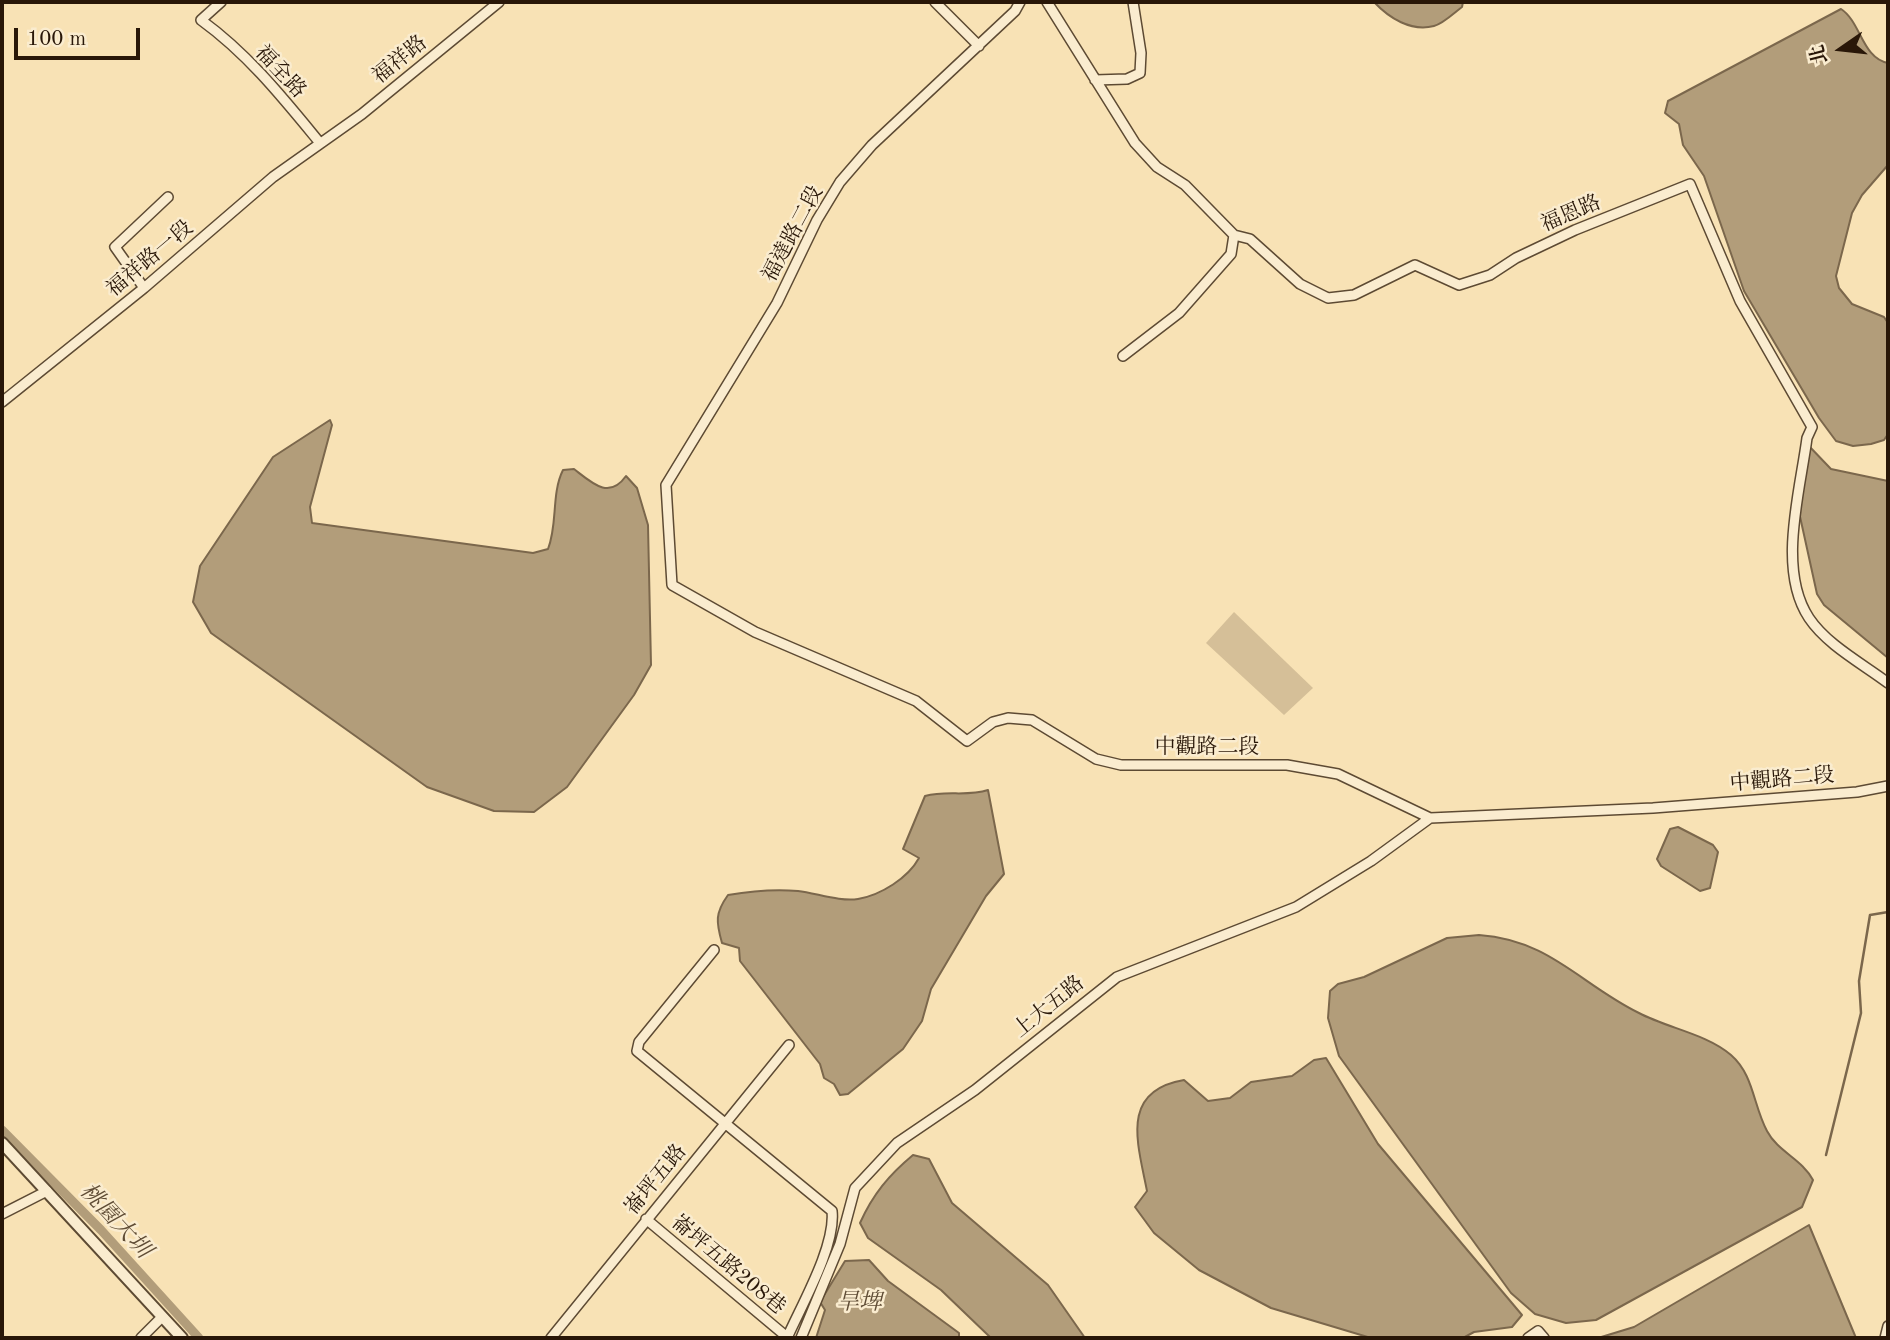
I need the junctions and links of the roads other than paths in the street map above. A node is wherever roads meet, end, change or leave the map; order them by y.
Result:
1 (221, 2) edge
2 (499, 2) edge
3 (935, 2) edge
4 (1020, 2) edge
5 (1047, 2) edge
6 (1133, 2) edge
7 (979, 46) junction
8 (1096, 80) junction
9 (320, 143) junction
10 (168, 197) dead end
11 (1234, 235) junction
12 (145, 288) junction
13 (1123, 356) dead end
14 (2, 402) edge
15 (666, 485) joint
16 (1888, 683) edge
17 (1888, 786) edge
18 (1430, 818) junction
19 (715, 950) dead end
20 (789, 1045) dead end
21 (725, 1122) junction
22 (2, 1143) edge
23 (47, 1191) junction
24 (2, 1214) edge
25 (646, 1219) junction
26 (845, 1221) junction
27 (832, 1228) junction
28 (162, 1317) junction
29 (1888, 1326) edge
30 (141, 1338) edge
31 (182, 1338) edge
32 (551, 1338) edge
33 (787, 1338) edge
34 (801, 1338) edge
35 (1528, 1338) edge
36 (1544, 1338) edge
37 (1885, 1338) edge

1 - 9 street, 福全路
2 - 9 street, 福祥路
3 - 7 street
4 - 7 street, 福達路二段
5 - 8 street, 福恩路
6 - 8 street
7 - 15 street, 福達路二段
8 - 11 street, 福恩路
9 - 12 street, 福祥路一段
10 - 12 street
11 - 13 street
11 - 16 street, 福恩路
12 - 14 street, 福祥路一段
15 - 18 street, 中觀路二段
17 - 18 street, 中觀路二段
18 - 26 street, 上大五路
19 - 21 street
20 - 21 street, 崙坪五路
21 - 25 street, 崙坪五路
21 - 27 street
22 - 23 street
23 - 24 street
23 - 28 street
25 - 32 street, 崙坪五路
25 - 33 street, 崙坪五路208巷
26 - 27 street
26 - 34 street, 上大五路
27 - 33 street
28 - 30 street
28 - 31 street
29 - 37 street
35 - 36 street

